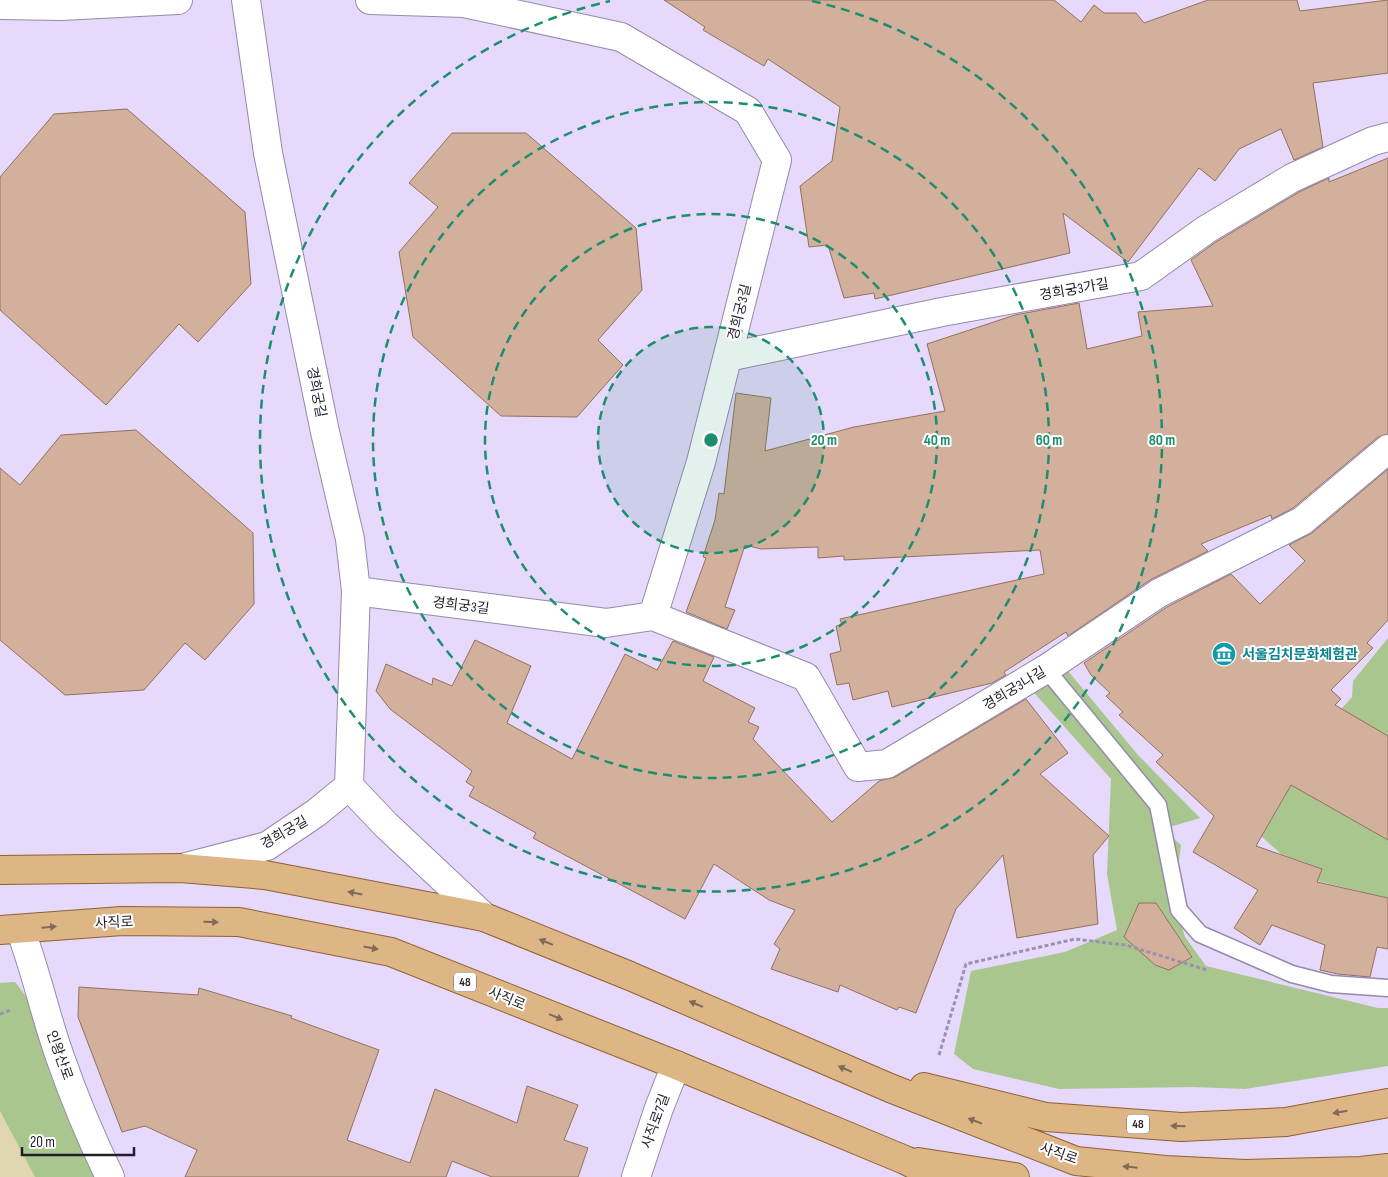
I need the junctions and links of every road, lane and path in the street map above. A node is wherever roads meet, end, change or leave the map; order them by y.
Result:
1 (178, 0) edge
2 (246, 0) edge
3 (370, 0) edge
4 (0, 4) edge
5 (1388, 137) edge
6 (728, 357) junction
7 (1388, 449) edge
8 (356, 591) junction
9 (653, 616) junction
10 (1046, 669) junction
11 (349, 786) junction
12 (181, 868) junction
13 (0, 870) edge
14 (484, 917) junction
15 (10, 929) edge
16 (1216, 973) dead end
17 (1388, 988) edge
18 (676, 1065) junction
19 (929, 1087) junction
20 (890, 1088) junction
21 (1388, 1103) edge
22 (905, 1160) junction
23 (1388, 1168) edge
24 (110, 1177) edge
25 (636, 1177) edge
26 (939, 1177) edge
27 (1015, 1177) edge

1 - 4 street
2 - 8 street, 경희궁길
3 - 6 street, 경희궁3길
5 - 6 street, 경희궁3가길
6 - 9 street, 경희궁3길
7 - 10 street, 경희궁3나길
8 - 9 street, 경희궁3길
8 - 11 street, 경희궁길
9 - 10 street, 경희궁3나길
10 - 17 lane
11 - 12 street, 경희궁길
11 - 14 street
12 - 13 main road, 사직로 / 48
14 -> 12 main road, 사직로 / 48
20 -> 14 main road, 사직로 / 48
15 -> 18 main road, 사직로 / 48
15 - 24 street, 인왕산로
16 - 19 path
18 - 22 main road, 사직로 / 48
18 - 25 street, 사직로7길
19 - 20 main road, 사직로 / 48
21 -> 19 main road, 사직로 / 48
23 -> 20 main road, 사직로 / 48
22 - 26 main road, 사직로 / 48
22 - 27 main road, 사직로 / 48

